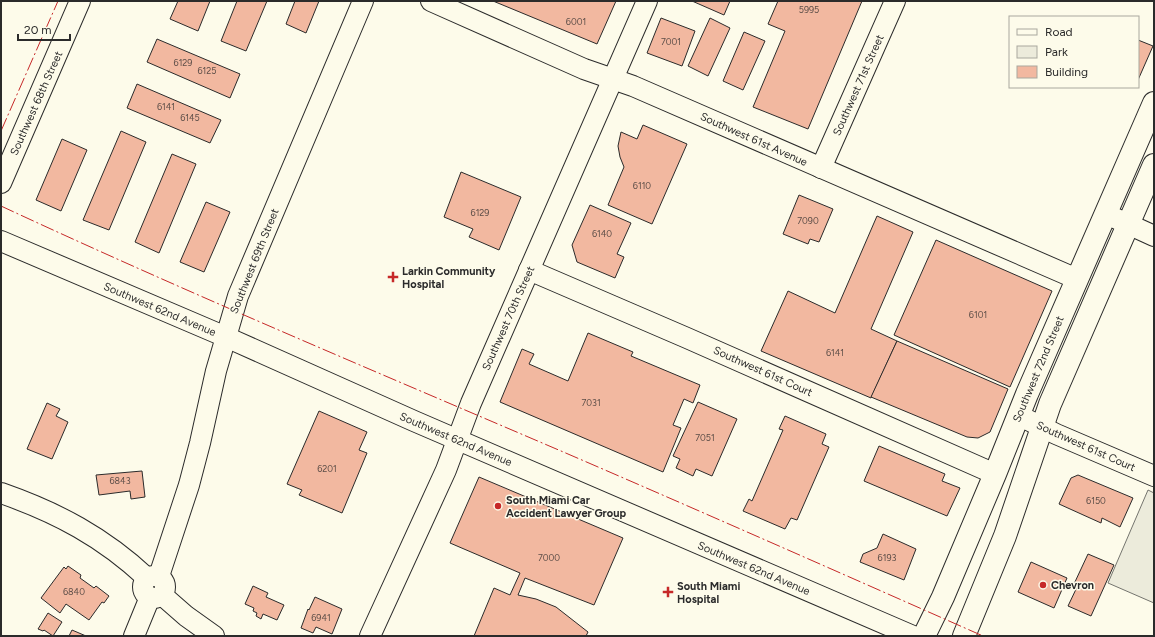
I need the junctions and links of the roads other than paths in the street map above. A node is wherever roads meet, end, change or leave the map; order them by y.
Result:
1 (80, 1) edge
2 (363, 1) edge
3 (431, 1) edge
4 (647, 1) edge
5 (895, 1) edge
6 (613, 78) junction
7 (1154, 104) edge
8 (1154, 165) edge
9 (821, 168) junction
10 (1, 184) edge
11 (1106, 214) junction
12 (1128, 224) junction
13 (1154, 236) edge
14 (1, 241) edge
15 (529, 270) junction
16 (1077, 280) junction
17 (226, 337) junction
18 (1018, 416) junction
19 (1042, 427) junction
20 (457, 439) junction
21 (996, 474) junction
22 (1154, 476) edge
23 (1, 494) edge
24 (154, 587) junction
25 (134, 636) edge
26 (214, 636) edge
27 (370, 636) edge
28 (913, 636) edge
29 (924, 636) edge
30 (964, 636) edge

1 - 10 street, Southwest 68th Street
2 - 17 street, Southwest 69th Street
3 - 6 street, Southwest 61st Avenue
4 - 6 street, Southwest 70th Street
5 - 9 street, Southwest 71st Street
6 - 9 street, Southwest 61st Avenue
6 - 15 street, Southwest 70th Street
7 - 11 main road, Southwest 72nd Street
8 - 12 main road
9 - 16 street, Southwest 61st Avenue
11 - 12 street
11 - 16 main road, Southwest 72nd Street
12 - 13 street
12 - 19 main road
14 - 17 street, Southwest 62nd Avenue
15 - 20 street, Southwest 70th Street
15 - 21 street, Southwest 61st Court
16 - 18 main road, Southwest 72nd Street
17 - 20 street, Southwest 62nd Avenue
17 - 24 street, Southwest 69th Street
18 - 19 street, Southwest 61st Court
18 - 21 main road, Southwest 72nd Street
19 - 22 street, Southwest 61st Court
19 - 30 main road
20 - 27 street, Southwest 70th Street
20 - 28 street, Southwest 62nd Avenue
21 - 29 main road, Southwest 72nd Street
23 - 24 street
24 - 25 street, Southwest 69th Street
24 - 26 street

